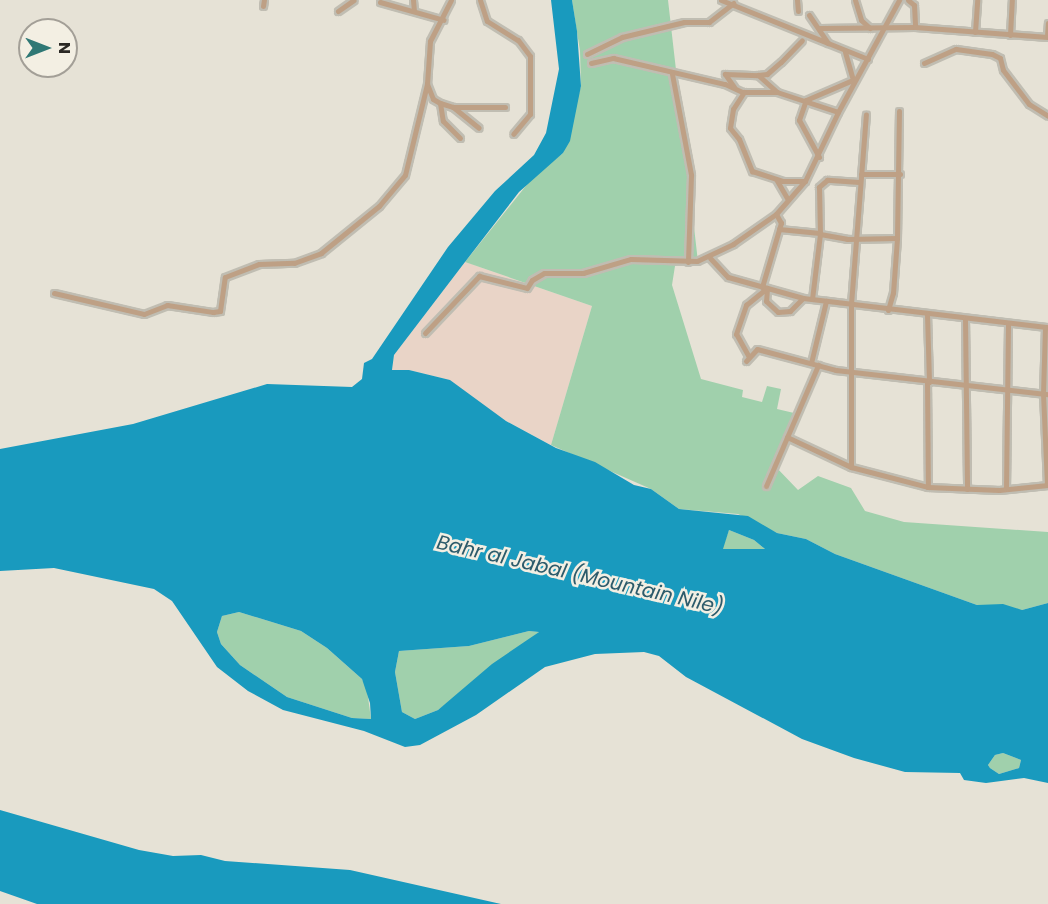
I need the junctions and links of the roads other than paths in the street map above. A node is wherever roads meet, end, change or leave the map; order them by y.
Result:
1 (354, 0) edge
2 (413, 0) edge
3 (451, 0) edge
4 (480, 0) edge
5 (721, 0) edge
6 (797, 0) edge
7 (855, 0) edge
8 (899, 0) edge
9 (908, 0) edge
10 (977, 0) edge
11 (1012, 0) edge
12 (380, 2) dead end
13 (733, 3) junction
14 (338, 11) dead end
15 (414, 11) junction
16 (798, 11) dead end
17 (809, 15) dead end
18 (444, 20) junction
19 (1048, 23) edge
20 (915, 27) junction
21 (820, 28) junction
22 (870, 28) junction
23 (885, 28) junction
24 (975, 32) junction
25 (1010, 34) junction
26 (1047, 37) edge
27 (802, 40) dead end
28 (828, 43) junction
29 (845, 52) junction
30 (586, 54) dead end
31 (868, 59) junction
32 (591, 63) dead end
33 (924, 63) dead end
34 (672, 74) junction
35 (758, 75) junction
36 (853, 78) junction
37 (427, 84) junction
38 (734, 87) junction
39 (744, 92) junction
40 (777, 92) junction
41 (433, 99) junction
42 (806, 100) junction
43 (440, 103) junction
44 (421, 105) junction
45 (453, 106) junction
46 (505, 106) dead end
47 (898, 111) dead end
48 (838, 112) junction
49 (866, 115) dead end
50 (1048, 116) edge
51 (479, 128) dead end
52 (513, 134) dead end
53 (460, 138) dead end
54 (819, 157) junction
55 (861, 174) junction
56 (900, 174) junction
57 (776, 178) junction
58 (805, 181) junction
59 (859, 182) junction
60 (788, 198) junction
61 (776, 214) junction
62 (779, 229) junction
63 (820, 234) junction
64 (897, 238) junction
65 (858, 240) junction
66 (710, 258) junction
67 (688, 262) junction
68 (764, 288) junction
69 (54, 293) dead end
70 (803, 298) junction
71 (812, 299) junction
72 (825, 301) junction
73 (852, 304) junction
74 (888, 310) junction
75 (927, 314) junction
76 (965, 318) junction
77 (1008, 323) junction
78 (1047, 327) edge
79 (424, 333) dead end
80 (811, 363) junction
81 (818, 365) junction
82 (852, 371) junction
83 (928, 381) junction
84 (966, 384) junction
85 (1007, 389) junction
86 (1045, 393) edge
87 (787, 437) junction
88 (851, 467) junction
89 (1048, 485) edge
90 (766, 486) dead end
91 (928, 487) junction
92 (967, 489) junction
93 (1006, 489) junction

1 - 14 street
2 - 15 street
3 - 18 street
4 - 52 street
5 - 13 street
6 - 16 street
7 - 22 street
8 - 23 street
9 - 20 street
10 - 24 street
11 - 25 street
12 - 15 street
13 - 28 street
13 - 30 street
15 - 18 street
17 - 21 street
18 - 37 street
19 - 26 street
20 - 23 street
20 - 24 street
21 - 22 street
21 - 28 street
22 - 23 street
23 - 31 street
24 - 25 street
25 - 26 street
27 - 35 street
28 - 29 street
29 - 31 street
29 - 36 street
31 - 36 street
32 - 34 street
33 - 50 street
34 - 38 street
34 - 67 street
35 - 38 street
35 - 40 street
36 - 42 street
36 - 48 street
37 - 41 street
37 - 44 street
38 - 39 street
39 - 40 street
39 - 57 street
40 - 42 street
41 - 43 street
41 - 44 street
42 - 48 street
42 - 54 street
43 - 45 street
43 - 53 street
44 - 69 street
45 - 46 street
45 - 51 street
47 - 56 street
48 - 54 street
49 - 55 street
54 - 58 street
55 - 56 street
55 - 59 street
56 - 64 street
57 - 58 street
57 - 60 street
58 - 60 street
59 - 63 street
59 - 65 street
60 - 61 street
61 - 62 street
61 - 66 street
62 - 63 street
62 - 68 street
63 - 65 street
63 - 71 street
64 - 65 street
64 - 74 street
65 - 73 street
66 - 67 street
66 - 68 street
67 - 79 street
68 - 70 street
68 - 70 street
68 - 80 street
70 - 71 street
71 - 72 street
72 - 73 street
72 - 80 street
73 - 74 street
73 - 82 street
74 - 75 street
75 - 76 street
75 - 83 street
76 - 77 street
76 - 84 street
77 - 78 street
77 - 85 street
78 - 86 street
80 - 81 street
81 - 82 street
81 - 87 street
82 - 83 street
82 - 88 street
83 - 84 street
83 - 91 street
84 - 85 street
84 - 92 street
85 - 86 street
85 - 93 street
86 - 89 street
87 - 88 street
87 - 90 street
88 - 91 street
89 - 93 street
91 - 92 street
92 - 93 street

